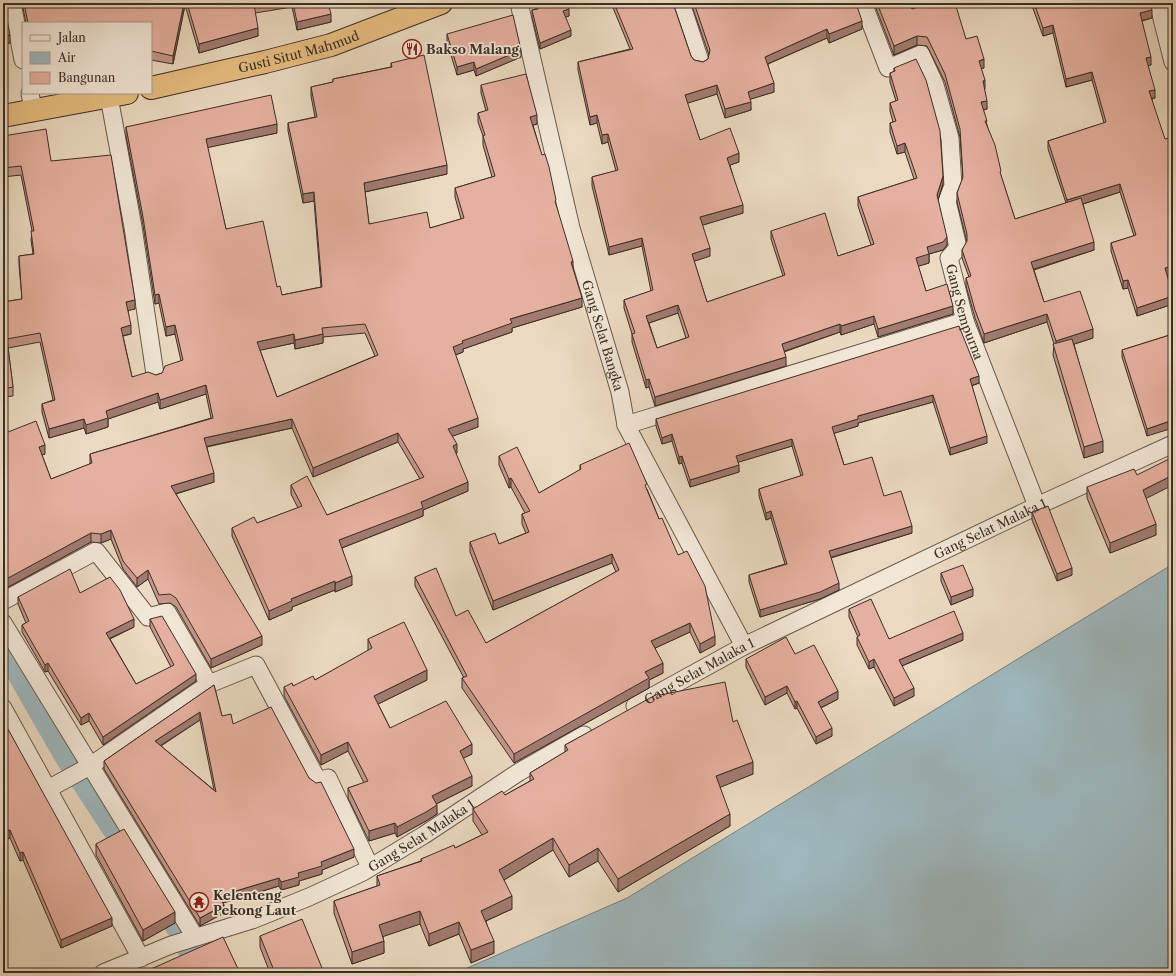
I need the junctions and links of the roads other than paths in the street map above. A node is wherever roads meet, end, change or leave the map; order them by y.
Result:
1 (12, 3) edge
2 (441, 3) edge
3 (519, 3) edge
4 (681, 3) edge
5 (863, 3) edge
6 (1158, 3) edge
7 (22, 55) edge
8 (700, 61) edge
9 (1173, 62) edge
10 (152, 88) edge
11 (118, 95) edge
12 (31, 102) edge
13 (3, 116) edge
14 (966, 321) junction
15 (155, 374) edge
16 (626, 425) junction
17 (1173, 444) edge
18 (1037, 506) junction
19 (3, 601) edge
20 (3, 623) edge
21 (744, 646) junction
22 (209, 684) junction
23 (3, 708) edge
24 (623, 713) edge
25 (598, 727) edge
26 (90, 766) junction
27 (48, 789) junction
28 (370, 868) junction
29 (195, 937) junction
30 (141, 958) junction
31 (103, 973) edge

1 - 7 street
2 - 10 highway, Gusti Situt Mahmud
3 - 16 street, Gang Selat Bangka
4 - 8 street
5 - 14 street, Gang Sempurna
6 - 9 street
11 - 12 highway
11 - 15 street
12 - 13 highway
14 - 16 street
14 - 18 street, Gang Sempurna
16 - 21 street, Gang Selat Bangka
17 - 18 street, Gang Selat Malaka 1
18 - 21 street, Gang Selat Malaka 1
19 - 22 street
20 - 26 street
21 - 24 street, Gang Selat Malaka 1
22 - 26 street
22 - 28 street
23 - 27 street
25 - 28 street, Gang Selat Malaka 1
26 - 27 street
26 - 29 street
27 - 30 street
28 - 29 street, Gang Selat Malaka 1
29 - 30 street, Gang Selat Malaka 1
30 - 31 street, Gang Selat Malaka 1

